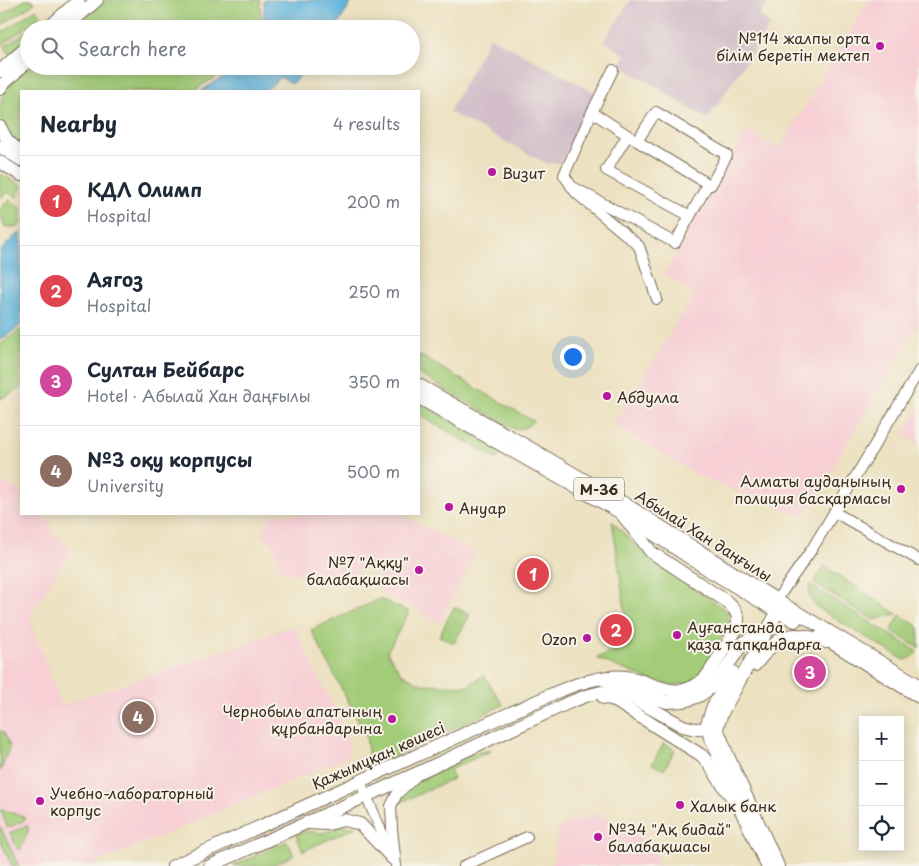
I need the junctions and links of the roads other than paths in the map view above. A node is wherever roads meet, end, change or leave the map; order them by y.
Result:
1 (79, 0) edge
2 (97, 0) edge
3 (57, 20) edge
4 (74, 20) edge
5 (20, 53) edge
6 (20, 70) edge
7 (613, 70) dead end
8 (0, 71) edge
9 (1, 90) edge
10 (592, 112) junction
11 (0, 128) edge
12 (628, 135) junction
13 (637, 141) junction
14 (0, 147) edge
15 (20, 152) edge
16 (20, 159) edge
17 (0, 162) edge
18 (20, 174) edge
19 (708, 184) junction
20 (571, 186) junction
21 (690, 216) junction
22 (657, 298) dead end
23 (919, 371) edge
24 (420, 386) edge
25 (420, 399) edge
26 (834, 512) junction
27 (621, 513) junction
28 (919, 560) edge
29 (777, 605) junction
30 (754, 636) junction
31 (851, 655) junction
32 (600, 679) junction
33 (739, 682) junction
34 (919, 685) edge
35 (586, 696) junction
36 (630, 697) junction
37 (919, 697) edge
38 (712, 728) junction
39 (422, 771) junction
40 (360, 781) junction
41 (366, 796) junction
42 (737, 802) junction
43 (306, 823) junction
44 (527, 837) dead end
45 (395, 862) edge
46 (172, 866) edge
47 (210, 866) edge
48 (464, 866) edge
49 (767, 866) edge
50 (778, 866) edge

1 - 3 main road
2 - 4 main road
5 - 8 main road
6 - 9 main road
7 - 10 street
10 - 12 street
10 - 20 street
11 - 15 main road
12 - 13 street
12 - 21 street
13 - 19 street
13 - 19 street
14 - 16 main road
17 - 18 main road
19 - 21 street
20 - 21 street
20 - 22 street
23 - 26 street
24 - 29 main road, Абылай Хан даңғылы / M-36
25 - 27 main road, Абылай Хан даңғылы / M-36
26 - 28 street
26 - 29 street
27 - 29 main road, Абылай Хан даңғылы / M-36
27 - 32 main road, Қажымұқан көшесі
29 - 30 main road
29 - 31 main road, Абылай Хан даңғылы / M-36
29 - 33 main road
29 - 34 main road, Абылай Хан даңғылы / M-36
30 - 32 main road
30 - 38 main road
31 - 33 main road
31 - 37 main road, Абылай Хан даңғылы / M-36
32 - 36 main road
32 - 40 main road, Қажымұқан көшесі
33 - 38 main road
35 - 36 main road
35 - 39 main road
35 - 42 main road
36 - 38 main road
38 - 42 main road
38 - 50 main road
39 - 41 main road
39 - 45 street
40 - 41 street
40 - 46 main road, Қажымұқан көшесі
41 - 43 main road
41 - 45 street
42 - 49 main road
43 - 45 main road
43 - 47 main road
44 - 48 street

